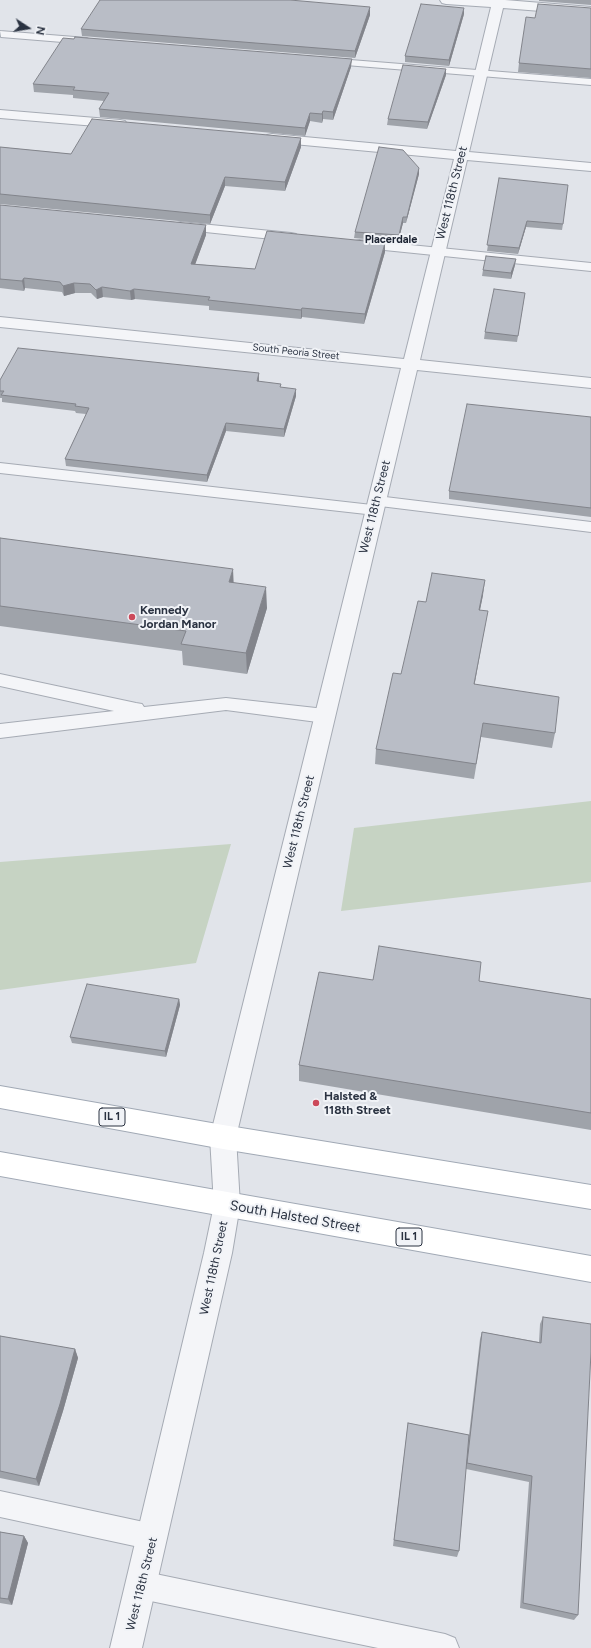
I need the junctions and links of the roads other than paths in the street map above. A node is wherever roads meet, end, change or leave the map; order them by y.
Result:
1 (446, 0) edge
2 (498, 2) edge
3 (591, 11) edge
4 (1, 34) edge
5 (97, 42) edge
6 (312, 60) edge
7 (480, 73) junction
8 (591, 82) edge
9 (0, 114) edge
10 (134, 126) edge
11 (259, 137) edge
12 (461, 155) junction
13 (591, 167) edge
14 (167, 225) edge
15 (302, 238) edge
16 (349, 243) edge
17 (437, 252) junction
18 (591, 267) edge
19 (0, 322) edge
20 (410, 364) junction
21 (591, 383) edge
22 (0, 468) edge
23 (376, 506) junction
24 (591, 527) edge
25 (0, 680) edge
26 (151, 713) junction
27 (325, 716) junction
28 (0, 731) edge
29 (0, 1098) edge
30 (223, 1137) junction
31 (0, 1164) edge
32 (591, 1197) edge
33 (227, 1205) junction
34 (591, 1269) edge
35 (0, 1504) edge
36 (153, 1537) junction
37 (141, 1585) junction
38 (126, 1648) edge
39 (445, 1648) edge

1 - 2 street
2 - 3 street
2 - 7 street, West 118th Street
4 - 5 lane
6 - 7 lane
7 - 8 lane
7 - 12 street, West 118th Street
9 - 10 street
11 - 12 street
12 - 13 street
12 - 17 street, West 118th Street
14 - 15 lane
16 - 17 lane
17 - 18 lane
17 - 20 street, West 118th Street
19 - 20 street, South Peoria Street
20 - 21 street, South Peoria Street
20 - 23 street, West 118th Street
22 - 23 lane
23 - 24 lane
23 - 27 street, West 118th Street
25 - 26 lane
26 - 27 lane
26 - 28 lane
27 - 30 street, West 118th Street
29 - 30 main road, IL 1
30 - 32 main road, IL 1
30 - 33 street, West 118th Street
31 - 33 main road, South Halsted Street / IL 1
33 - 34 main road, South Halsted Street / IL 1
33 - 36 street, West 118th Street
35 - 36 lane
36 - 37 street, West 118th Street
37 - 38 street, West 118th Street
37 - 39 lane

